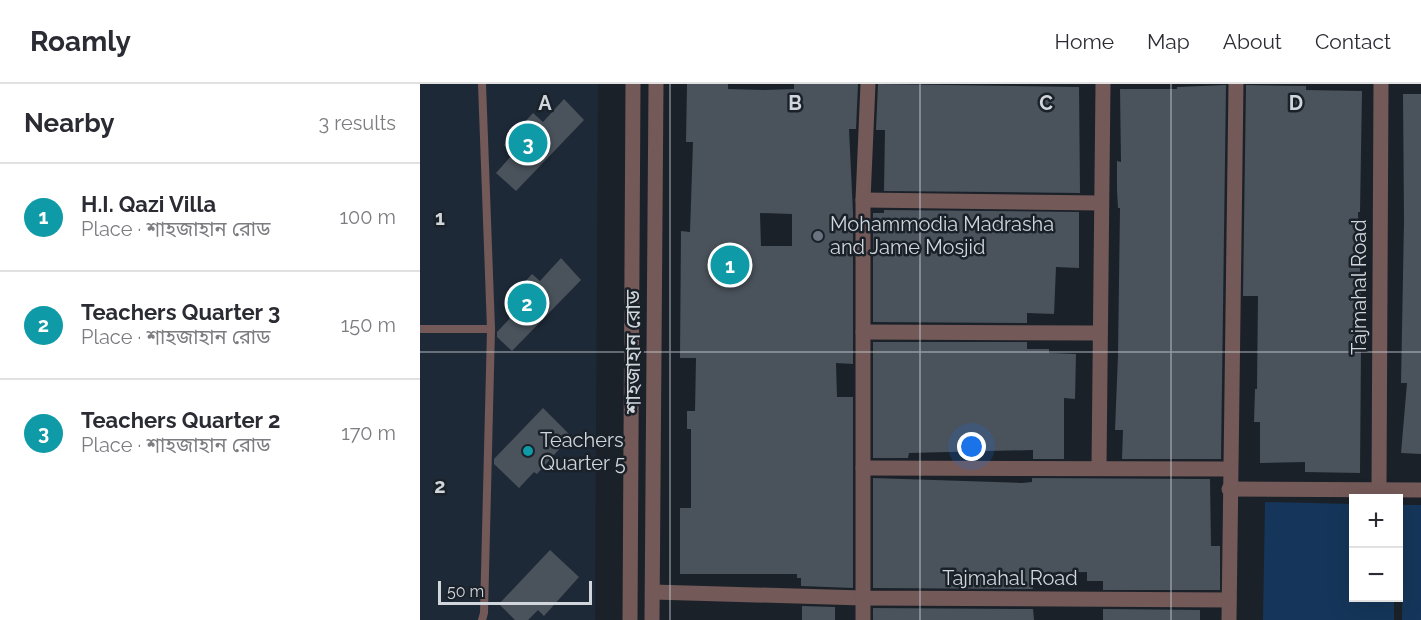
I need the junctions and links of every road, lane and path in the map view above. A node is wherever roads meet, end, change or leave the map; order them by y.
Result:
1 (482, 84) edge
2 (633, 84) edge
3 (656, 84) edge
4 (868, 84) edge
5 (1103, 84) edge
6 (1236, 84) edge
7 (1381, 84) edge
8 (863, 200) junction
9 (1100, 203) junction
10 (420, 329) edge
11 (491, 330) junction
12 (863, 332) junction
13 (1100, 333) junction
14 (1099, 467) junction
15 (863, 468) junction
16 (1229, 470) junction
17 (1229, 489) junction
18 (1379, 490) junction
19 (1421, 490) edge
20 (653, 592) junction
21 (862, 598) junction
22 (1228, 600) junction
23 (482, 620) edge
24 (630, 620) edge
25 (652, 620) edge
26 (862, 620) edge
27 (1228, 620) edge

1 - 11 lane
2 - 24 street, শাহজাহান রোড
3 - 20 street, শাহজাহান রোড
4 - 8 street
5 - 9 street
6 - 16 street
7 - 18 street, Tajmahal Road
8 - 9 street
8 - 12 street
9 - 13 street
10 - 11 lane
11 - 23 lane
12 - 13 street
12 - 15 street
13 - 14 street
14 - 15 street
14 - 16 street
15 - 21 street
16 - 17 street
17 - 18 street
17 - 22 street
18 - 19 street
20 - 21 street, Tajmahal Road
20 - 25 street, শাহজাহান রোড
21 - 22 street, Tajmahal Road
21 - 26 street
22 - 27 street

